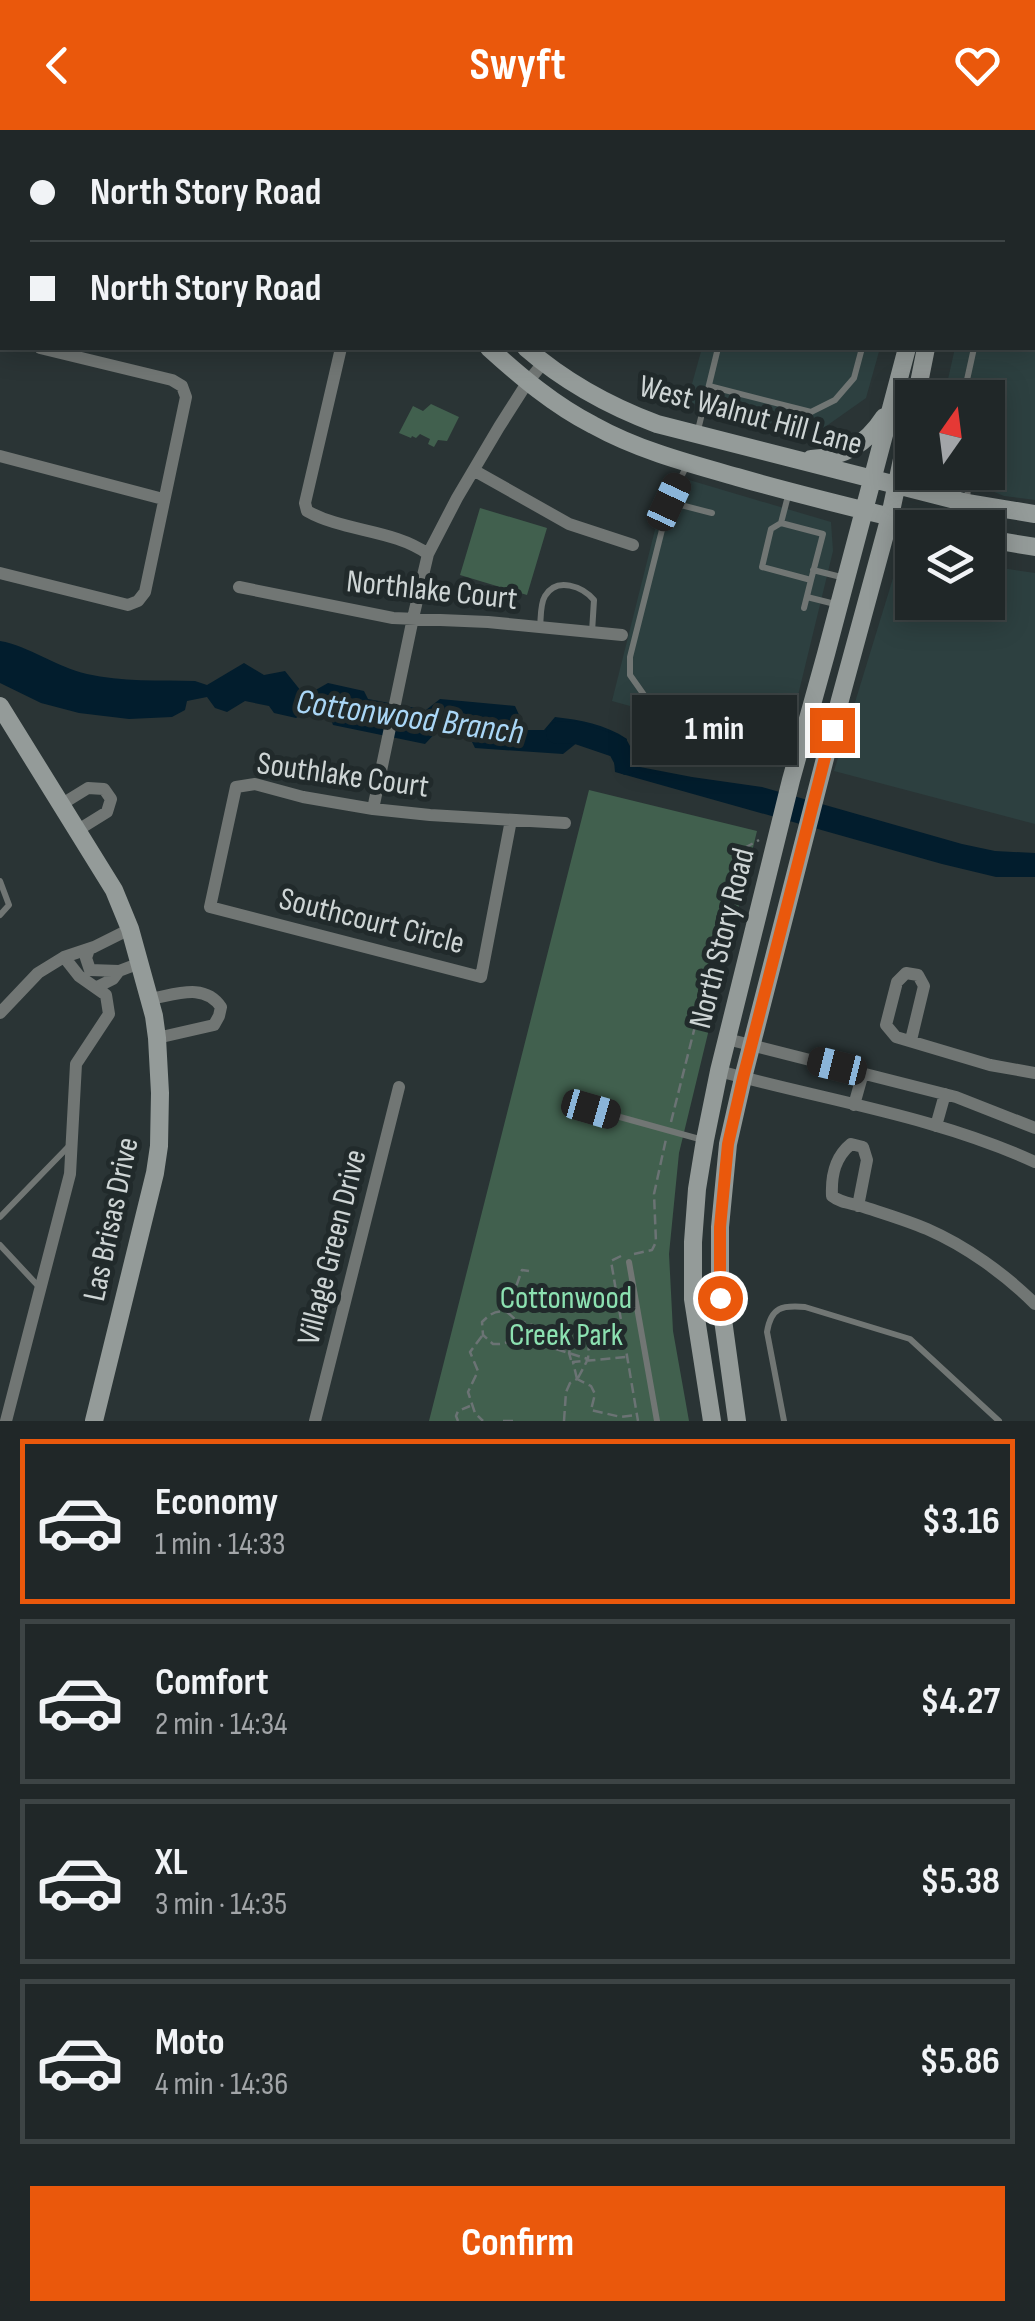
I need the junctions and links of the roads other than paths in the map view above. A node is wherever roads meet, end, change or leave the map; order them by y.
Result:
1 (48, 350) edge
2 (341, 350) edge
3 (491, 350) edge
4 (528, 350) edge
5 (718, 350) edge
6 (861, 350) edge
7 (905, 350) edge
8 (926, 350) edge
9 (974, 350) edge
10 (543, 362) junction
11 (920, 380) edge
12 (966, 380) edge
13 (527, 382) junction
14 (709, 386) junction
15 (890, 408) junction
16 (696, 435) junction
17 (0, 456) edge
18 (798, 460) junction
19 (688, 462) junction
20 (474, 471) junction
21 (871, 478) junction
22 (895, 484) edge
23 (789, 490) junction
24 (896, 490) edge
25 (920, 490) edge
26 (948, 490) edge
27 (967, 490) edge
28 (163, 498) junction
29 (669, 502) junction
30 (967, 502) junction
31 (864, 509) junction
32 (712, 513) dead end
33 (1035, 514) edge
34 (890, 516) junction
35 (895, 517) edge
36 (781, 523) junction
37 (795, 527) junction
38 (793, 537) dead end
39 (1005, 542) edge
40 (633, 545) dead end
41 (1035, 548) edge
42 (428, 554) junction
43 (787, 561) dead end
44 (814, 570) junction
45 (784, 573) junction
46 (0, 574) edge
47 (846, 578) junction
48 (811, 580) junction
49 (239, 587) dead end
50 (807, 597) junction
51 (839, 605) junction
52 (804, 608) dead end
53 (412, 618) junction
54 (540, 628) junction
55 (592, 633) junction
56 (622, 635) dead end
57 (826, 654) junction
58 (850, 660) junction
59 (0, 707) edge
60 (805, 730) junction
61 (62, 804) junction
62 (373, 809) junction
63 (511, 820) junction
64 (565, 822) dead end
65 (78, 830) junction
66 (0, 882) edge
67 (210, 907) joint
68 (0, 915) edge
69 (130, 929) junction
70 (89, 949) junction
71 (64, 957) junction
72 (140, 964) junction
73 (119, 972) junction
74 (97, 988) junction
75 (0, 997) edge
76 (15, 998) junction
77 (150, 999) junction
78 (0, 1014) edge
79 (157, 1038) junction
80 (727, 1039) junction
81 (912, 1040) junction
82 (752, 1046) junction
83 (718, 1071) junction
84 (863, 1073) junction
85 (1035, 1073) edge
86 (743, 1078) junction
87 (400, 1087) dead end
88 (945, 1094) junction
89 (854, 1105) junction
90 (591, 1109) dead end
91 (936, 1126) junction
92 (1035, 1128) edge
93 (705, 1140) junction
94 (71, 1144) junction
95 (728, 1144) junction
96 (1035, 1161) edge
97 (858, 1206) junction
98 (0, 1217) edge
99 (0, 1246) edge
100 (629, 1262) dead end
101 (41, 1288) junction
102 (1033, 1297) edge
103 (6, 1421) edge
104 (94, 1421) edge
105 (315, 1421) edge
106 (657, 1421) edge
107 (712, 1421) edge
108 (737, 1421) edge
109 (784, 1421) edge
110 (998, 1421) edge

1 - 28 street
2 - 42 street
3 - 13 main road, West Walnut Hill Lane
4 - 10 main road, West Walnut Hill Lane
5 - 14 lane
6 - 14 lane
7 - 15 main road, North Story Road
8 - 11 main road
9 - 12 lane
10 - 13 street
10 - 16 main road, West Walnut Hill Lane
13 - 19 main road, West Walnut Hill Lane
13 - 20 street
14 - 16 lane
15 - 18 main road
15 - 21 main road, North Story Road
16 - 18 main road, West Walnut Hill Lane
17 - 28 street
18 - 21 main road, West Walnut Hill Lane
19 - 23 main road, West Walnut Hill Lane
19 - 29 lane
20 - 40 street
20 - 42 street
21 - 22 main road, West Walnut Hill Lane
21 - 31 main road, North Story Road
23 - 31 main road, West Walnut Hill Lane
23 - 36 lane
24 - 34 main road, North Story Road
25 - 30 main road, West Walnut Hill Lane
26 - 30 main road
27 - 30 lane
28 - 46 street
29 - 32 lane
29 - 60 lane
30 - 33 main road, West Walnut Hill Lane
31 - 34 main road, West Walnut Hill Lane
31 - 47 main road, North Story Road
34 - 35 main road, West Walnut Hill Lane
34 - 58 main road, North Story Road
36 - 37 lane
36 - 45 lane
37 - 38 lane
37 - 44 lane
39 - 41 main road
42 - 53 street
43 - 45 lane
44 - 47 lane
44 - 48 lane
45 - 48 lane
47 - 51 main road, North Story Road
48 - 50 lane
49 - 53 street, Northlake Court
50 - 51 lane
50 - 52 lane
51 - 57 main road, North Story Road
53 - 54 street, Northlake Court
53 - 62 street
54 - 55 street, Northlake Court
54 - 55 lane
55 - 56 street, Northlake Court
57 - 58 main road
57 - 60 main road, North Story Road
58 - 82 main road, North Story Road
59 - 61 main road, Las Brisas Drive
60 - 80 main road, North Story Road
61 - 65 main road, Las Brisas Drive
61 - 65 street
62 - 63 street, Southlake Court
62 - 67 street, Southlake Court
63 - 64 street, Southlake Court
63 - 67 street, Southcourt Circle
65 - 69 main road, Las Brisas Drive
66 - 68 lane
69 - 70 street
69 - 72 main road, Las Brisas Drive
70 - 71 street
70 - 73 street
71 - 74 street
71 - 76 street
72 - 73 street
72 - 77 main road, Las Brisas Drive
73 - 74 street
74 - 94 street
75 - 76 lane
76 - 78 street
77 - 79 main road, Las Brisas Drive
77 - 79 street
79 - 104 main road, Las Brisas Drive
80 - 82 street
80 - 83 main road, North Story Road
81 - 81 street
81 - 85 street
82 - 84 street
82 - 86 main road, North Story Road
83 - 86 street
83 - 93 main road, North Story Road
84 - 88 street
84 - 89 street
86 - 89 street
86 - 95 main road, North Story Road
87 - 105 street, Village Green Drive
88 - 91 street
88 - 92 street
89 - 91 street
90 - 93 lane
91 - 96 street
93 - 95 main road
93 - 107 main road, North Story Road
94 - 98 lane
94 - 101 street
95 - 108 main road, North Story Road
97 - 97 street
97 - 102 street
99 - 101 lane
100 - 106 lane
101 - 103 street
109 - 110 lane

